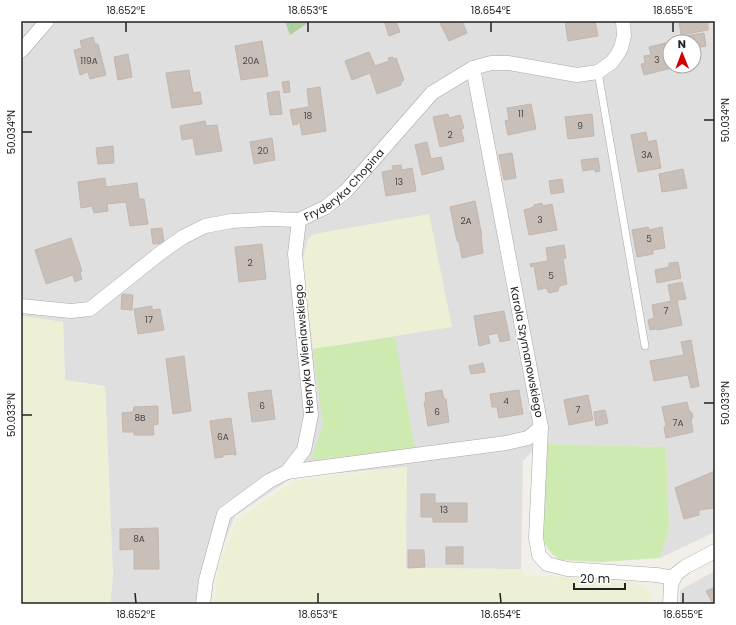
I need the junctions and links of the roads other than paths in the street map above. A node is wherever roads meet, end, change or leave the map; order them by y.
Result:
1 (47, 21) edge
2 (623, 21) edge
3 (21, 52) edge
4 (473, 68) junction
5 (598, 72) junction
6 (298, 220) junction
7 (21, 306) edge
8 (645, 346) dead end
9 (541, 427) junction
10 (287, 472) junction
11 (715, 551) edge
12 (674, 578) junction
13 (203, 604) edge
14 (670, 604) edge

1 - 3 street
2 - 5 street
4 - 5 street, Fryderyka Chopina
4 - 6 street, Fryderyka Chopina
4 - 9 street, Karola Szymanowskiego
5 - 8 lane
6 - 7 street, Fryderyka Chopina
6 - 10 street, Henryka Wieniawskiego
9 - 10 street, Karola Szymanowskiego
9 - 12 street
10 - 13 street, Henryka Wieniawskiego
11 - 12 street
12 - 14 street

